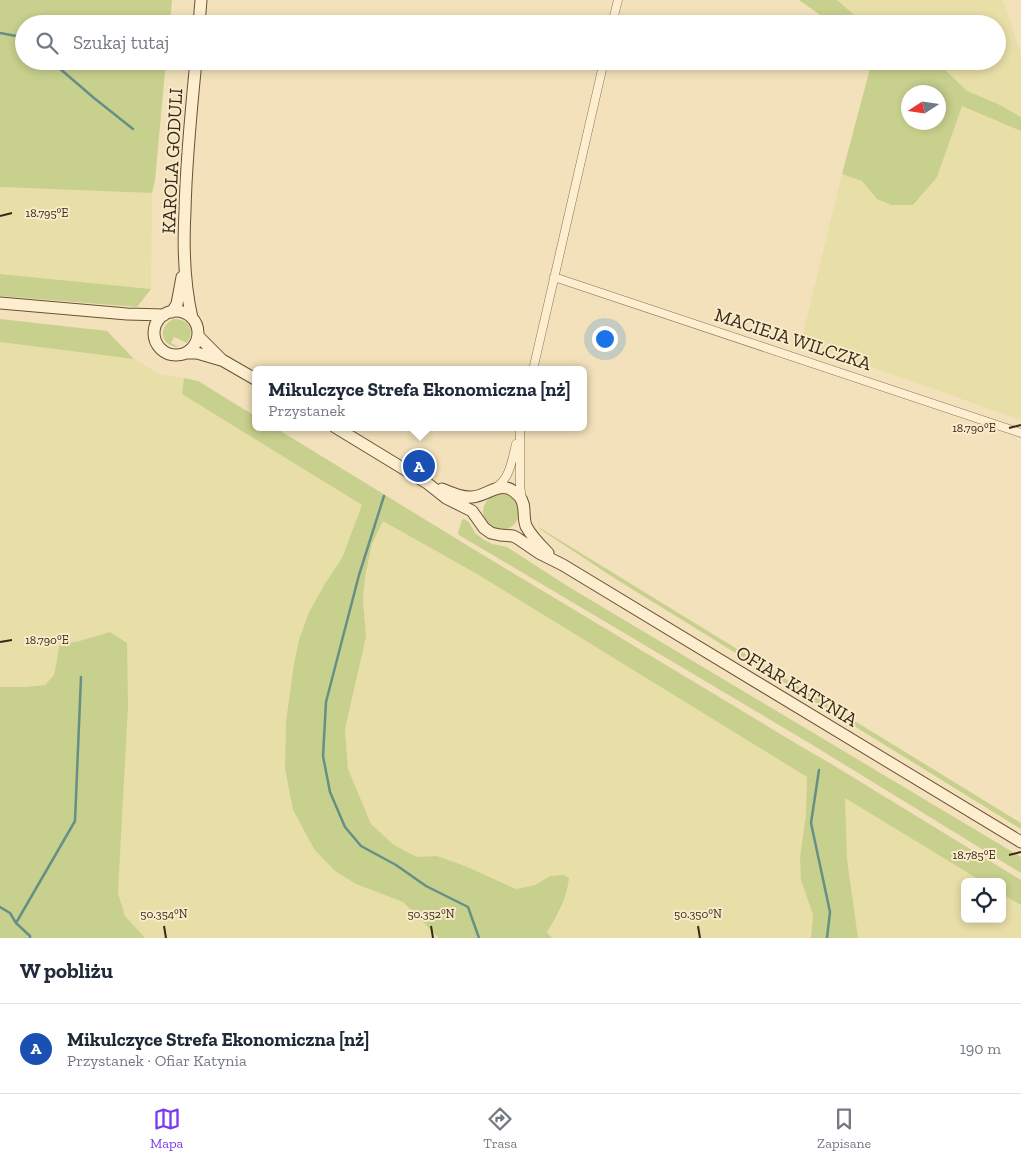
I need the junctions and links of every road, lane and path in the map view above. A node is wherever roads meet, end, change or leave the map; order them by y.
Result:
1 (201, 0) edge
2 (618, 0) edge
3 (200, 15) edge
4 (614, 15) edge
5 (195, 70) edge
6 (602, 70) edge
7 (184, 263) junction
8 (554, 277) junction
9 (0, 303) edge
10 (168, 313) junction
11 (127, 314) junction
12 (192, 318) junction
13 (154, 336) junction
14 (198, 336) junction
15 (186, 353) junction
16 (222, 360) junction
17 (534, 366) edge
18 (252, 377) edge
19 (342, 431) edge
20 (519, 431) edge
21 (520, 431) edge
22 (1021, 433) edge
23 (427, 483) junction
24 (490, 491) junction
25 (523, 501) junction
26 (524, 518) junction
27 (480, 521) junction
28 (505, 535) junction
29 (555, 560) junction
30 (1021, 842) edge

1 - 3 street
2 - 4 street
5 - 7 street, KAROLA GODULI
6 - 8 street
7 - 10 street, KAROLA GODULI
7 - 12 street, KAROLA GODULI
8 - 17 street
8 - 22 street, MACIEJA WILCZKA
9 - 11 street
10 - 11 street
10 - 12 street
10 - 13 street
11 - 13 street
12 - 14 street
13 - 15 street
14 - 15 street
14 - 16 street
15 - 16 street
16 - 18 street
19 - 23 street, OFIAR KATYNIA
20 - 24 street
21 - 25 street
23 - 24 street, OFIAR KATYNIA
23 - 27 street, OFIAR KATYNIA
24 - 25 street, OFIAR KATYNIA
24 - 27 street
25 - 26 street, OFIAR KATYNIA
26 - 28 street
26 - 29 street, OFIAR KATYNIA
27 - 28 street, OFIAR KATYNIA
28 - 29 street, OFIAR KATYNIA
29 - 30 street, OFIAR KATYNIA

